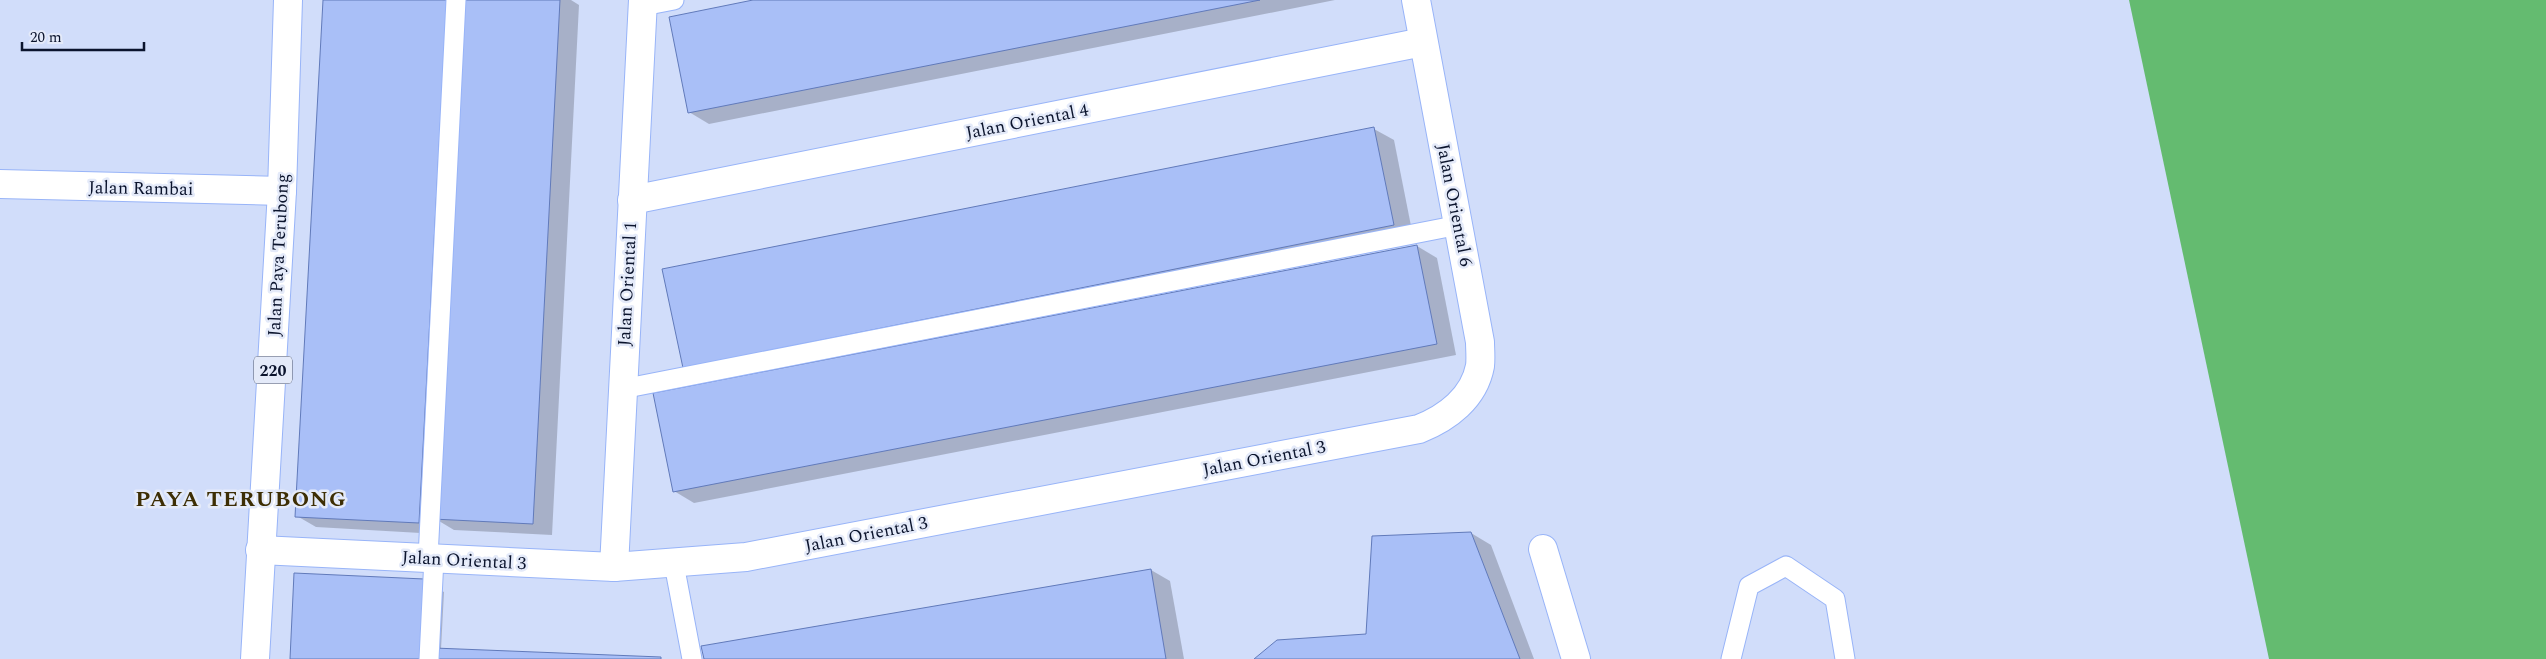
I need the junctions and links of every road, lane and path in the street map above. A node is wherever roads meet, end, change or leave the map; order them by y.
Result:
1 (288, 0) edge
2 (456, 0) edge
3 (674, 0) edge
4 (1416, 0) edge
5 (643, 3) edge
6 (1424, 42) junction
7 (0, 184) edge
8 (282, 191) junction
9 (632, 200) junction
10 (1459, 225) junction
11 (622, 389) junction
12 (1458, 406) joint
13 (1543, 549) dead end
14 (260, 550) junction
15 (431, 558) junction
16 (674, 564) junction
17 (614, 567) junction
18 (255, 659) edge
19 (428, 659) edge
20 (692, 659) edge
21 (1576, 659) edge
22 (1731, 659) edge
23 (1845, 659) edge

1 - 8 street, Jalan Paya Terubong / 220
2 - 15 lane
3 - 5 lane
4 - 6 street, Jalan Oriental 6
5 - 9 street, Jalan Oriental 1
6 - 9 street, Jalan Oriental 4
6 - 10 street, Jalan Oriental 6
7 - 8 street, Jalan Rambai
8 - 14 street, Jalan Paya Terubong / 220
9 - 11 street, Jalan Oriental 1
10 - 11 lane
10 - 12 street, Jalan Oriental 6
11 - 17 street, Jalan Oriental 1
12 - 16 street, Jalan Oriental 3
13 - 21 street
14 - 15 street, Jalan Oriental 3
14 - 18 street, Jalan Paya Terubong / 220
15 - 17 street, Jalan Oriental 3
15 - 19 lane
16 - 17 street, Jalan Oriental 3
16 - 20 lane
22 - 23 lane

